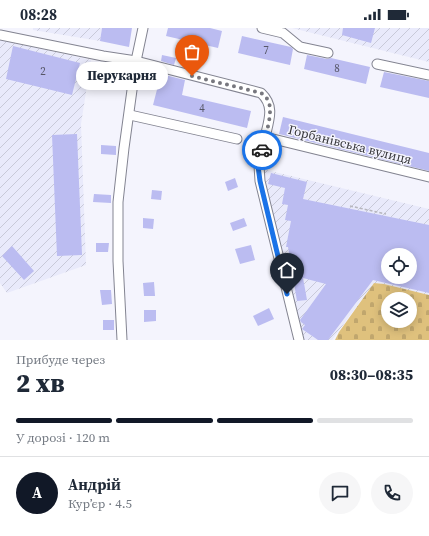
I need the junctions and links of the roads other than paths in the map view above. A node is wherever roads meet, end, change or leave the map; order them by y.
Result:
1 (143, 28) edge
2 (262, 28) edge
3 (0, 35) edge
4 (328, 54) dead end
5 (136, 61) junction
6 (377, 64) dead end
7 (429, 75) edge
8 (130, 115) junction
9 (265, 136) junction
10 (237, 139) road end
11 (429, 178) edge
12 (122, 340) edge
13 (299, 340) edge

1 - 5 street
2 - 4 street
3 - 5 street
5 - 8 street
5 - 9 street
6 - 7 street
8 - 10 street
8 - 12 street
9 - 11 street, Горбанівська вулиця
9 - 13 street

